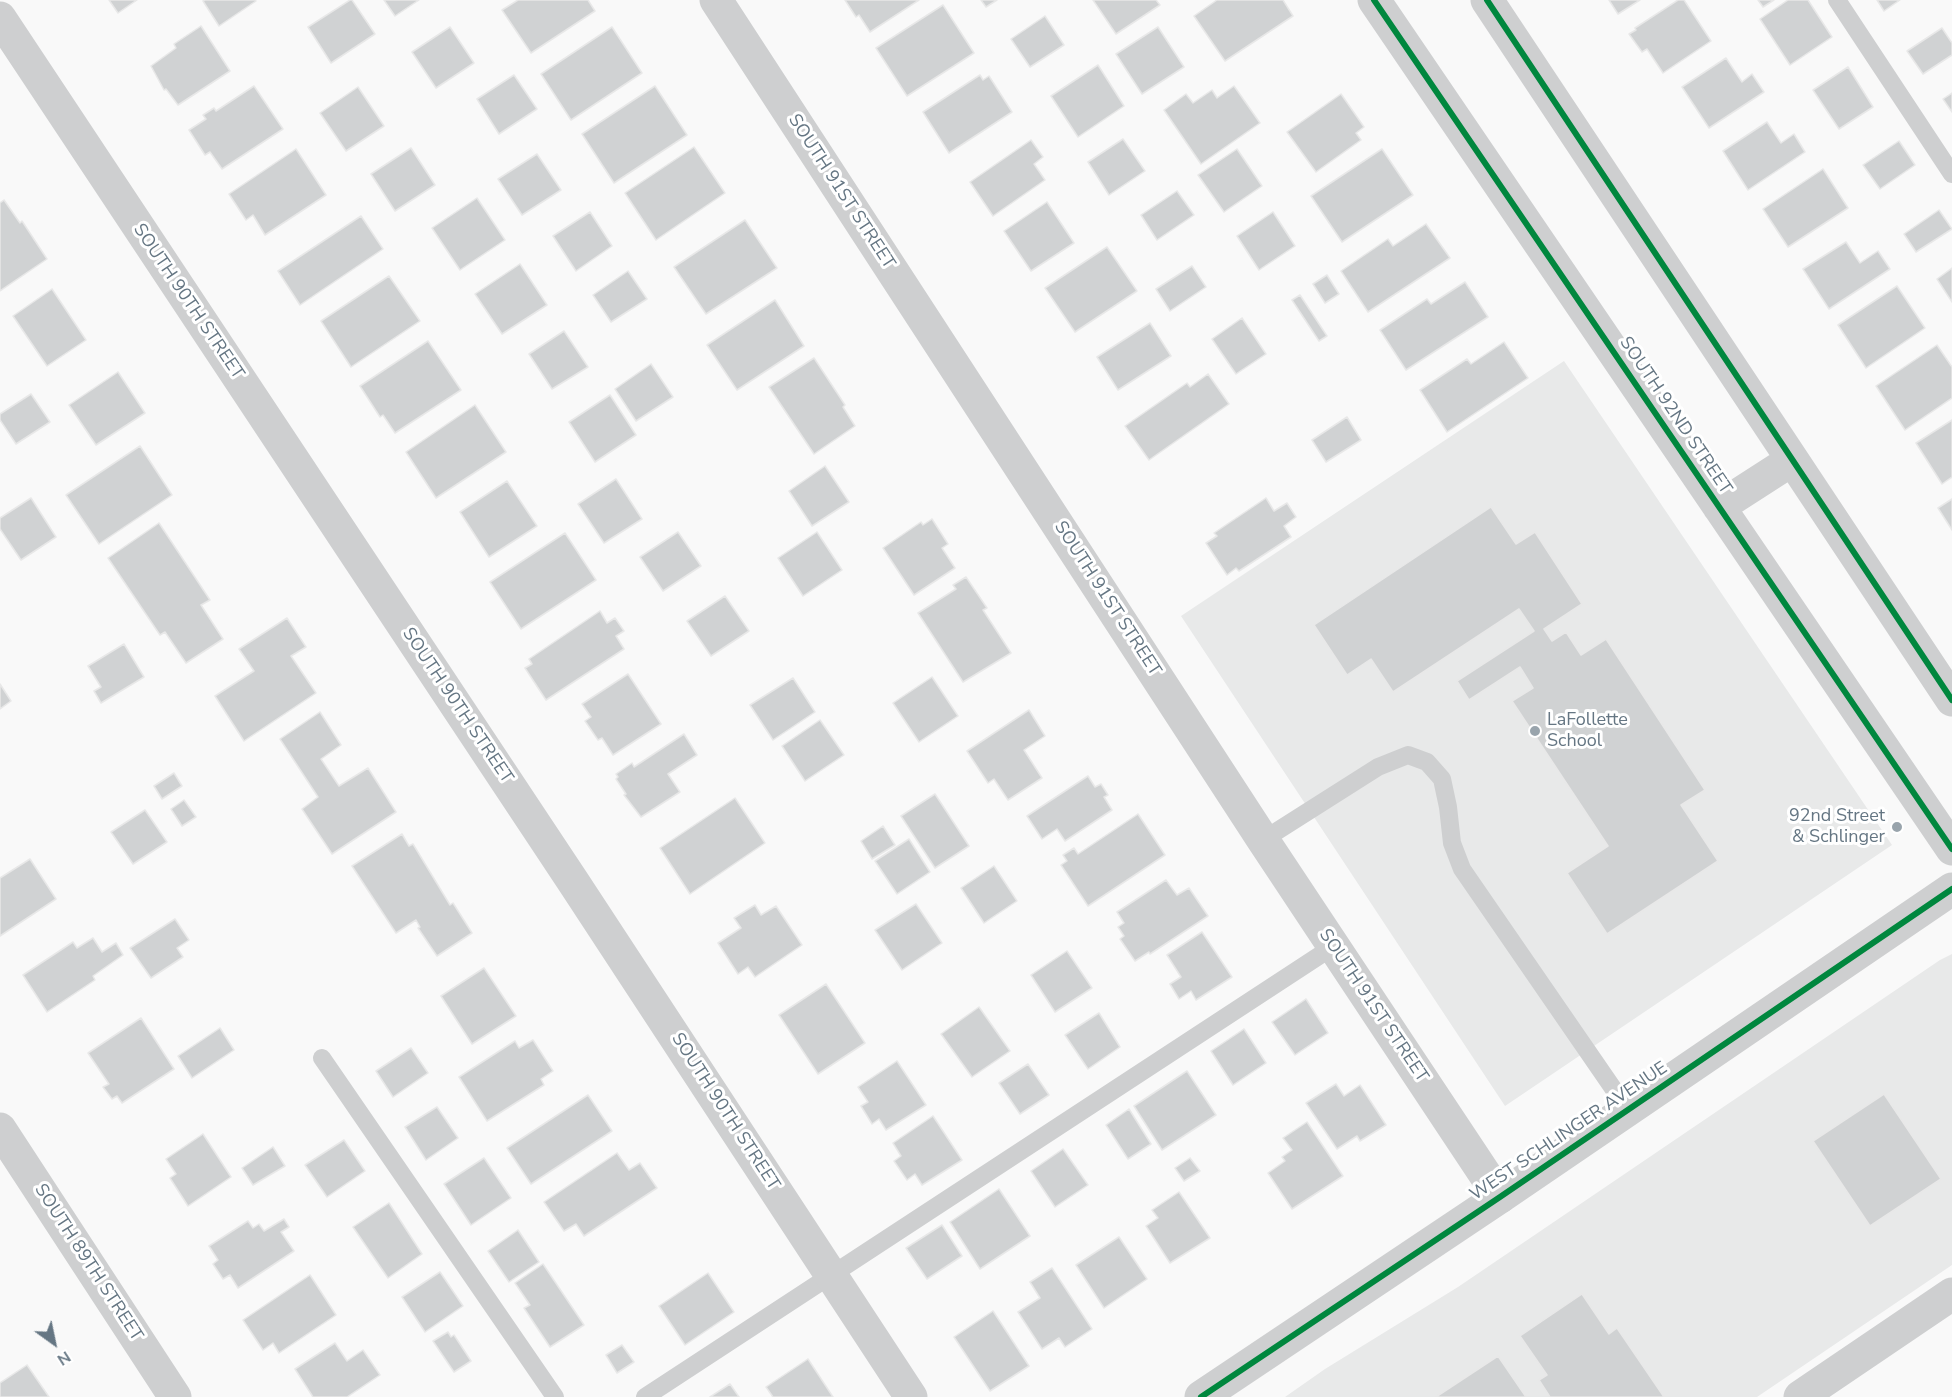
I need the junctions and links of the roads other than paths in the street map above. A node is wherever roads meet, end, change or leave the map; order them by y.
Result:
1 (716, 0) edge
2 (1374, 0) edge
3 (1486, 0) edge
4 (1838, 0) edge
5 (0, 18) edge
6 (1952, 174) edge
7 (1792, 460) junction
8 (1719, 507) junction
9 (1952, 700) edge
10 (1263, 840) junction
11 (1952, 849) edge
12 (1952, 889) edge
13 (1334, 946) junction
14 (322, 1058) dead end
15 (1628, 1110) junction
16 (0, 1129) edge
17 (1500, 1197) junction
18 (831, 1275) junction
19 (1952, 1294) edge
20 (175, 1397) edge
21 (555, 1397) edge
22 (645, 1397) edge
23 (911, 1397) edge
24 (1201, 1397) edge
25 (1800, 1397) edge

1 - 10 street, SOUTH 91ST STREET
2 - 8 street, SOUTH 92ND STREET
3 - 7 street
4 - 6 lane
5 - 18 street, SOUTH 90TH STREET
7 - 8 street
7 - 9 street
8 - 11 street, SOUTH 92ND STREET
10 - 13 street, SOUTH 91ST STREET
10 - 15 lane
12 - 15 street, WEST SCHLINGER AVENUE
13 - 17 street, SOUTH 91ST STREET
13 - 18 lane
14 - 21 lane
15 - 17 street, WEST SCHLINGER AVENUE
16 - 20 street, SOUTH 89TH STREET
17 - 24 street, WEST SCHLINGER AVENUE
18 - 22 lane
18 - 23 street, SOUTH 90TH STREET
19 - 25 street

